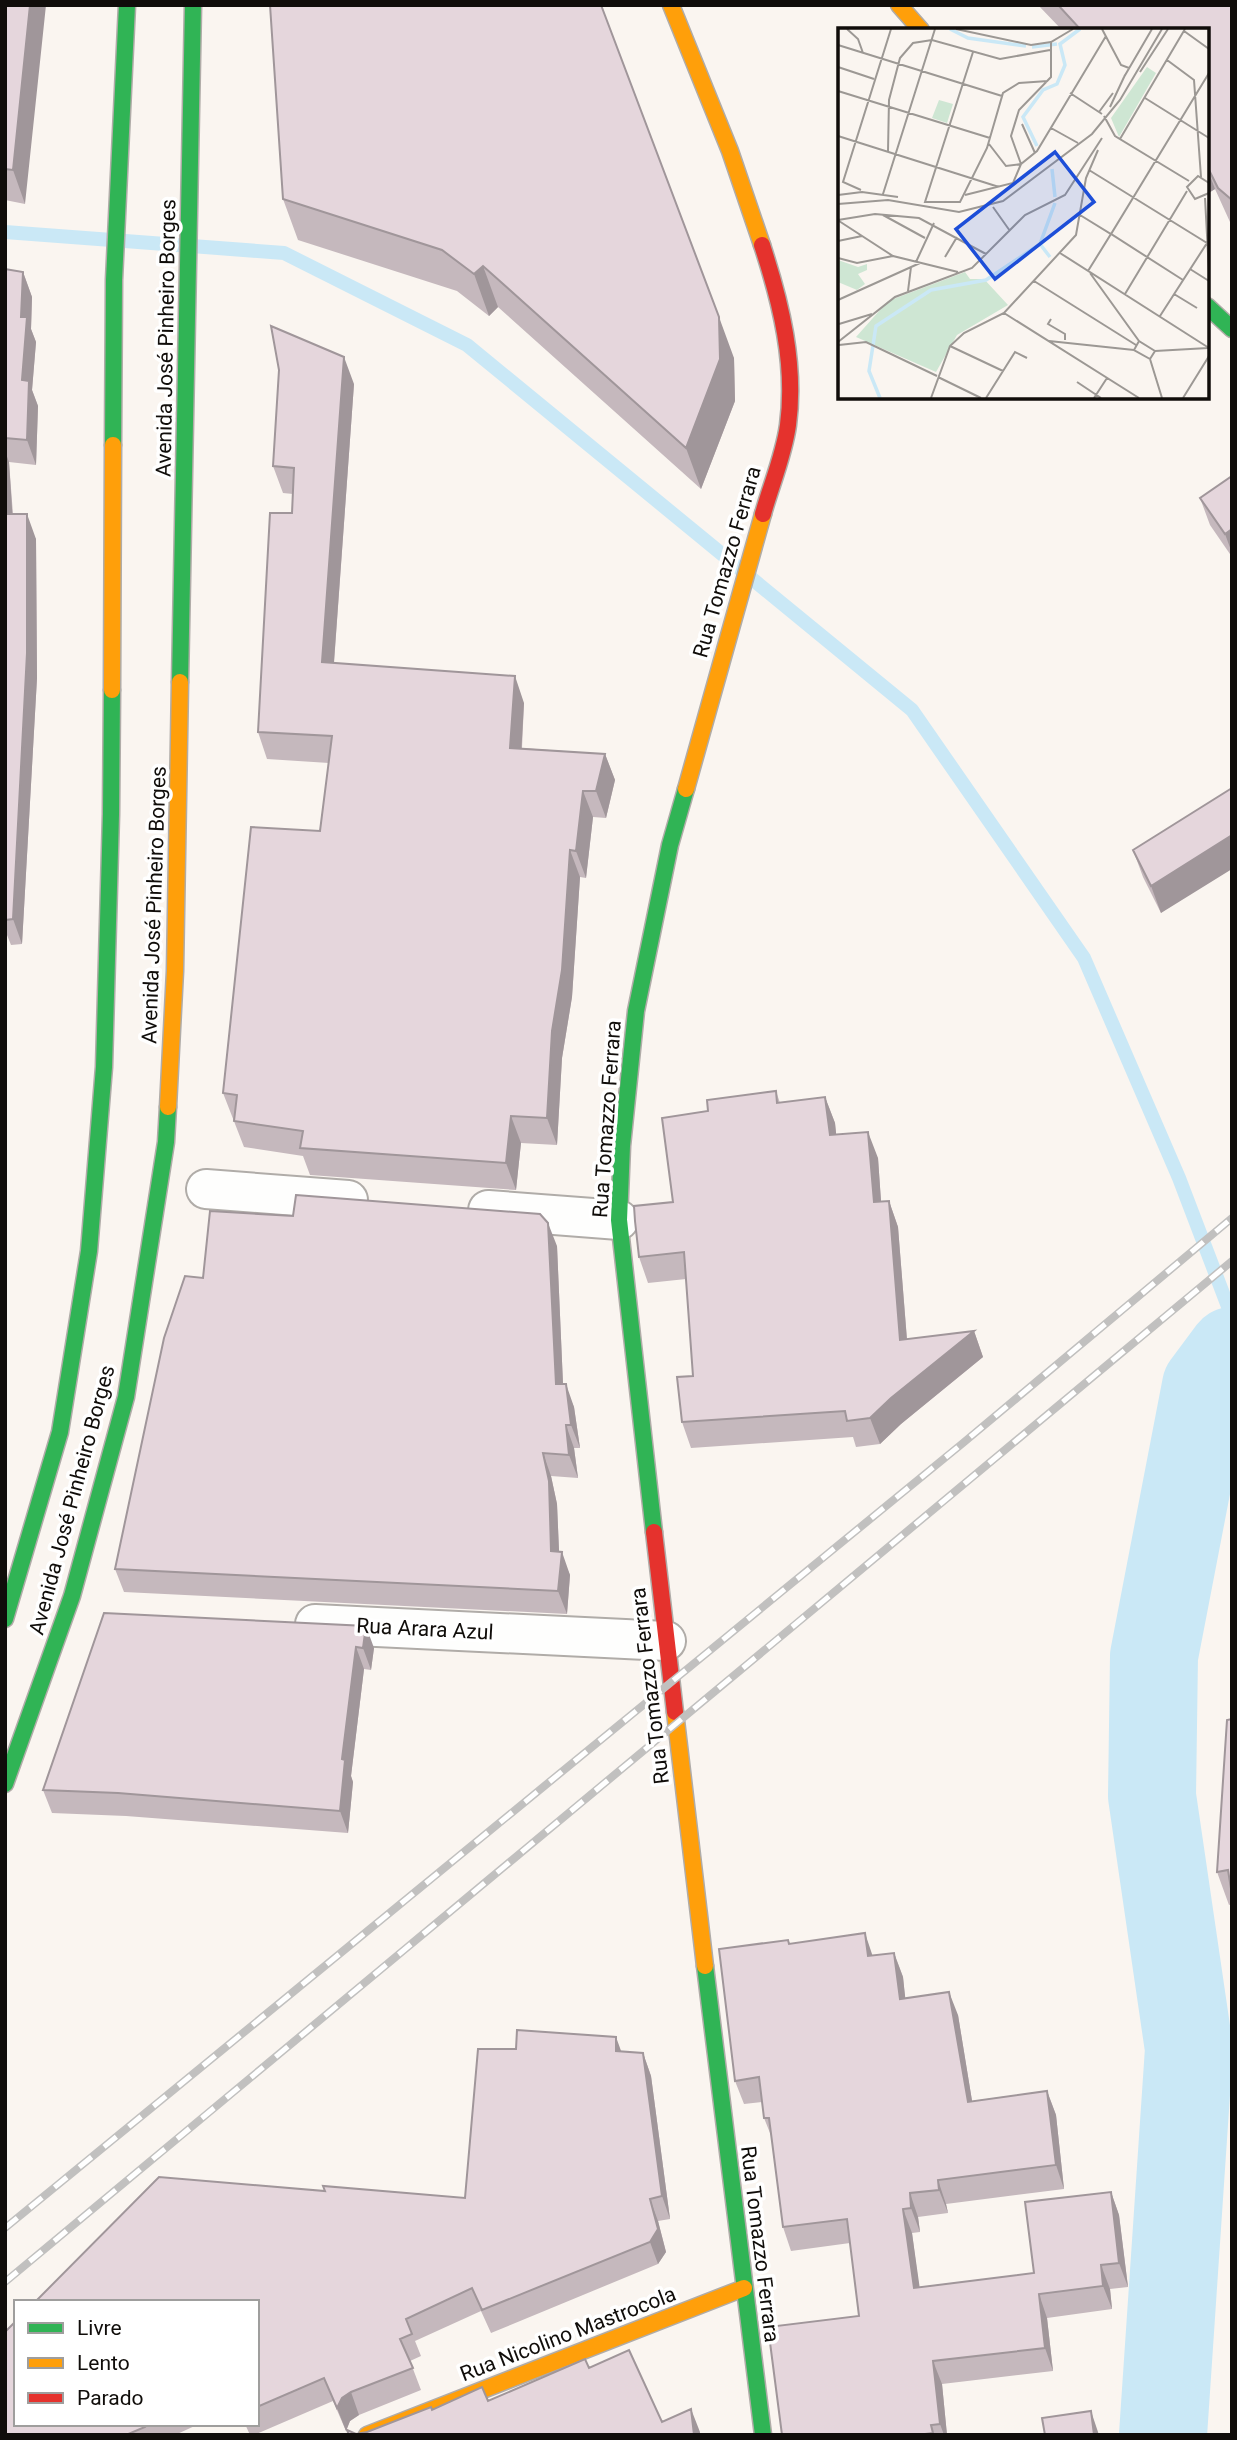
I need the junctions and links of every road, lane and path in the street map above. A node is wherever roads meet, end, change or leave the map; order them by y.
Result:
1 (127, 5) edge
2 (193, 5) edge
3 (671, 5) edge
4 (899, 5) edge
5 (919, 28) edge
6 (1209, 308) edge
7 (1232, 329) edge
8 (206, 1189) dead end
9 (385, 1202) edge
10 (454, 1208) edge
11 (619, 1220) junction
12 (5, 1619) edge
13 (280, 1622) edge
14 (666, 1641) junction
15 (5, 1784) edge
16 (744, 2288) junction
17 (367, 2435) edge
18 (763, 2435) edge

1 - 12 main road, Avenida José Pinheiro Borges
2 - 15 main road, Avenida José Pinheiro Borges
3 - 11 main road, Rua Tomazzo Ferrara
4 - 5 main road
6 - 7 main road
8 - 9 street
10 - 11 street
11 - 14 main road, Rua Tomazzo Ferrara
13 - 14 street, Rua Arara Azul
14 - 16 main road, Rua Tomazzo Ferrara
16 - 17 main road, Rua Nicolino Mastrocola
16 - 18 main road, Rua Tomazzo Ferrara

